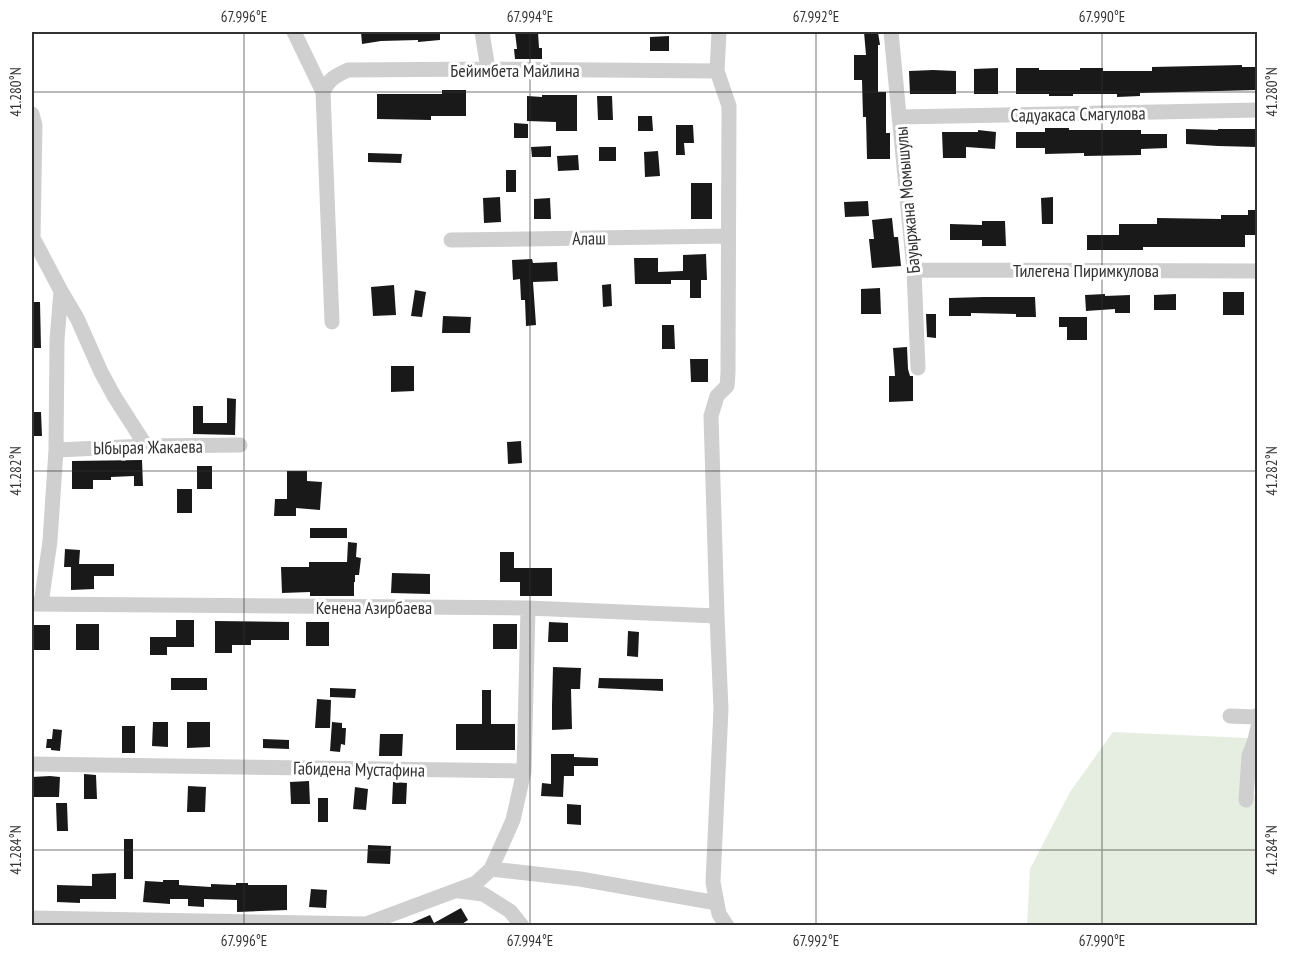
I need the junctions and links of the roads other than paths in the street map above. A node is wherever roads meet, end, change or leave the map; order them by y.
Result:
1 (294, 32) edge
2 (482, 32) edge
3 (719, 32) edge
4 (891, 32) edge
5 (488, 69) junction
6 (717, 72) junction
7 (323, 92) junction
8 (1257, 110) edge
9 (32, 114) edge
10 (899, 117) junction
11 (728, 236) junction
12 (32, 238) edge
13 (451, 240) dead end
14 (914, 270) junction
15 (1257, 271) edge
16 (61, 291) junction
17 (332, 322) dead end
18 (918, 368) dead end
19 (240, 445) dead end
20 (146, 446) junction
21 (56, 450) junction
22 (36, 604) edge
23 (528, 608) junction
24 (717, 616) junction
25 (1257, 715) edge
26 (1230, 716) dead end
27 (1257, 727) edge
28 (32, 764) edge
29 (524, 771) junction
30 (1246, 800) dead end
31 (490, 869) junction
32 (457, 890) junction
33 (717, 903) junction
34 (32, 918) edge
35 (522, 926) edge
36 (727, 926) edge

1 - 7 street
2 - 5 street
3 - 6 street
4 - 10 street, Бауыржана Момышулы
5 - 6 street, Бейимбета Майлина
5 - 7 street, Бейимбета Майлина
6 - 11 street
7 - 17 street
8 - 10 street, Садуакаса Смагулова
9 - 12 street
10 - 14 street, Бауыржана Момышулы
11 - 13 street, Алаш
11 - 24 street
12 - 16 street
14 - 15 street, Тилегена Пиримкулова
14 - 18 street, Бауыржана Момышулы
16 - 20 street
16 - 21 street
19 - 20 street, Ыбырая Жакаева
20 - 21 street, Ыбырая Жакаева
21 - 22 street
22 - 23 street, Кенена Азирбаева
23 - 24 street, Кенена Азирбаева
23 - 29 street
24 - 33 street
25 - 26 street
27 - 30 street
28 - 29 street, Габидена Мустафина
29 - 31 street
31 - 32 street
31 - 33 street
32 - 34 street
32 - 35 street
33 - 36 street

